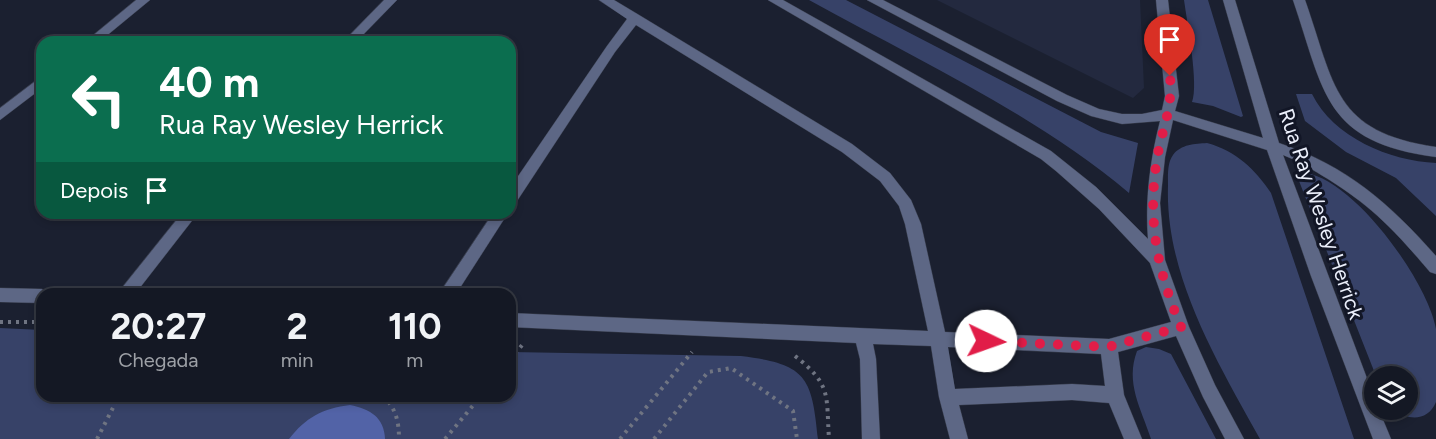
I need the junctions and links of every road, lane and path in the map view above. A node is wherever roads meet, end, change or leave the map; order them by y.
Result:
1 (144, 0) edge
2 (391, 0) edge
3 (605, 0) edge
4 (774, 0) edge
5 (873, 0) edge
6 (1162, 0) edge
7 (1229, 0) edge
8 (1299, 0) edge
9 (635, 18) junction
10 (99, 36) edge
11 (355, 36) edge
12 (36, 86) edge
13 (1169, 114) junction
14 (0, 115) edge
15 (1273, 147) junction
16 (1436, 152) edge
17 (516, 191) edge
18 (186, 219) edge
19 (497, 219) edge
20 (1158, 260) junction
21 (1436, 267) edge
22 (129, 288) edge
23 (451, 288) edge
24 (0, 295) edge
25 (36, 296) edge
26 (516, 320) edge
27 (0, 322) edge
28 (36, 322) edge
29 (1181, 327) junction
30 (863, 336) junction
31 (938, 338) junction
32 (1108, 347) junction
33 (693, 351) dead end
34 (792, 353) dead end
35 (1115, 395) junction
36 (948, 398) junction
37 (116, 402) edge
38 (390, 402) edge
39 (476, 402) edge
40 (97, 439) edge
41 (399, 439) edge
42 (445, 439) edge
43 (620, 439) edge
44 (654, 439) edge
45 (797, 439) edge
46 (829, 439) edge
47 (872, 439) edge
48 (959, 439) edge
49 (1133, 439) edge
50 (1235, 439) edge
51 (1382, 439) edge

1 - 10 street
2 - 11 street
3 - 9 street
4 - 20 street
5 - 13 street
6 - 13 street
7 - 15 street, Rua Ray Wesley Herrick
8 - 16 street
9 - 17 street
9 - 31 street
12 - 14 street
13 - 15 street
13 - 20 street
15 - 21 street
15 - 51 street, Rua Ray Wesley Herrick
18 - 22 street
19 - 23 street
20 - 29 street
24 - 25 street
26 - 30 street
27 - 28 path
29 - 32 street
29 - 50 street
30 - 31 street
30 - 47 street
31 - 32 street
31 - 36 street
32 - 35 street
33 - 43 path
34 - 46 path
35 - 36 street
35 - 49 street
36 - 48 street
37 - 40 path
38 - 41 path
39 - 42 path
44 - 45 path

